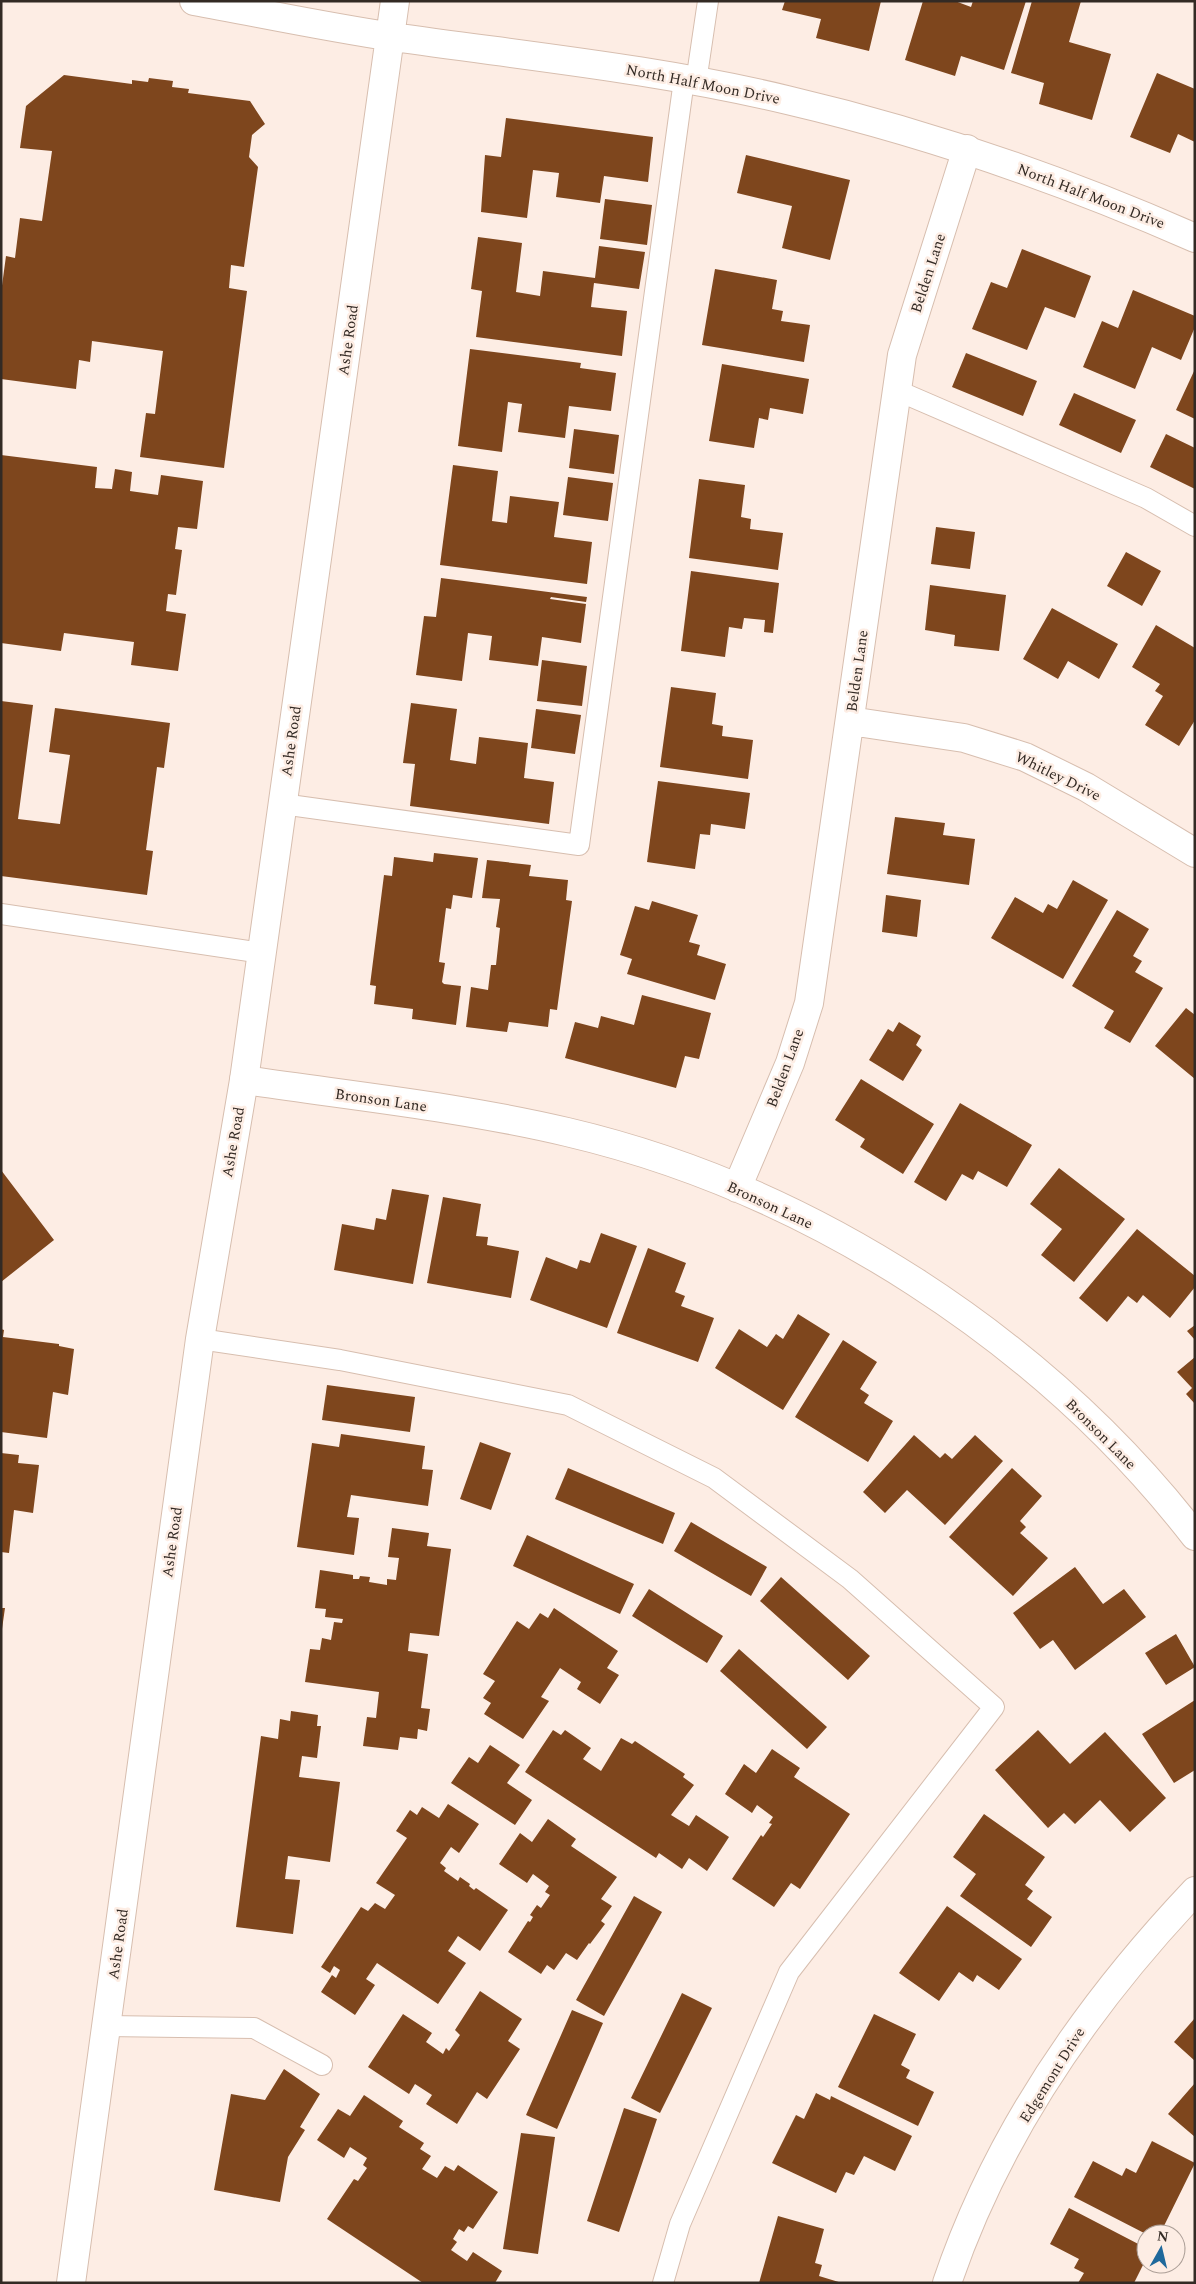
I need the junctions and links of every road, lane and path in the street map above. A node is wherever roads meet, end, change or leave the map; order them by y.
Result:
1 (194, 1) edge
2 (395, 1) edge
3 (708, 1) edge
4 (390, 36) junction
5 (690, 81) junction
6 (967, 149) junction
7 (1195, 238) edge
8 (896, 390) junction
9 (1195, 526) edge
10 (850, 721) junction
11 (282, 804) junction
12 (1195, 852) edge
13 (1, 914) edge
14 (262, 953) junction
15 (244, 1080) junction
16 (737, 1188) junction
17 (200, 1339) junction
18 (1195, 1536) edge
19 (1195, 1891) edge
20 (106, 2026) junction
21 (322, 2065) dead end
22 (71, 2283) edge
23 (663, 2283) edge
24 (947, 2283) edge

1 - 4 street, North Half Moon Drive
2 - 4 street, Ashe Road
3 - 5 lane
4 - 5 street, North Half Moon Drive
4 - 11 street, Ashe Road
5 - 6 street, North Half Moon Drive
5 - 11 lane
6 - 7 street, North Half Moon Drive
6 - 8 street, Belden Lane
8 - 9 lane
8 - 10 street, Belden Lane
10 - 12 street, Whitley Drive
10 - 16 street, Belden Lane
11 - 14 street, Ashe Road
13 - 14 lane
14 - 15 street, Ashe Road
15 - 16 street, Bronson Lane
15 - 17 street, Ashe Road
16 - 18 street, Bronson Lane
17 - 20 street, Ashe Road
17 - 23 lane
19 - 24 street, Edgemont Drive
20 - 21 lane
20 - 22 street, Ashe Road

